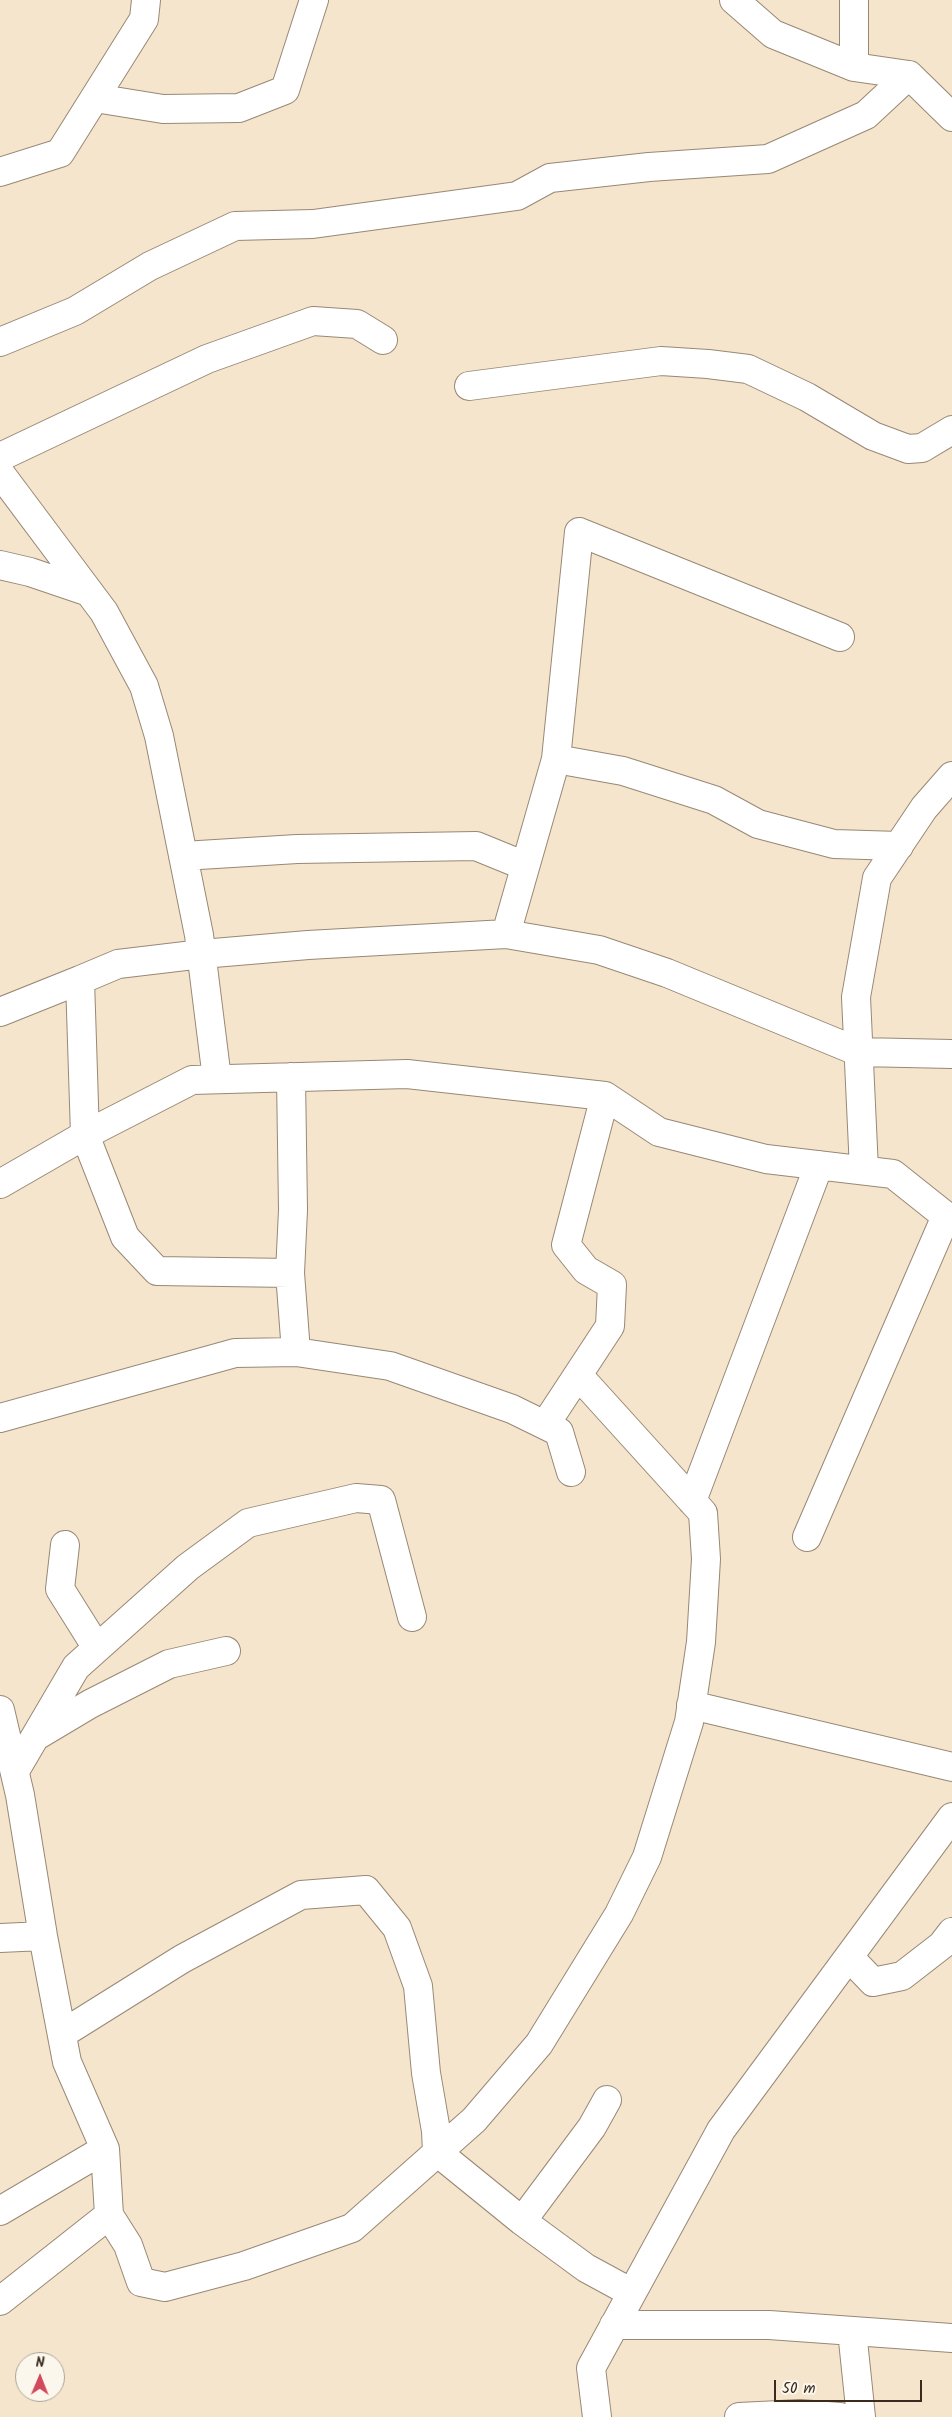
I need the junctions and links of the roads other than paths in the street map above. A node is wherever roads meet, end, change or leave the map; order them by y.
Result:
1 (146, 0) edge
2 (314, 0) edge
3 (734, 0) edge
4 (854, 0) edge
5 (854, 67) junction
6 (910, 75) junction
7 (95, 98) junction
8 (952, 117) edge
9 (0, 172) edge
10 (382, 340) dead end
11 (0, 342) edge
12 (469, 386) dead end
13 (952, 430) edge
14 (0, 457) edge
15 (0, 473) edge
16 (0, 565) edge
17 (89, 592) junction
18 (840, 637) dead end
19 (556, 759) junction
20 (952, 776) edge
21 (899, 846) junction
22 (183, 856) junction
23 (526, 866) junction
24 (506, 934) junction
25 (202, 954) junction
26 (80, 980) junction
27 (0, 1012) edge
28 (859, 1052) junction
29 (952, 1054) edge
30 (291, 1077) junction
31 (217, 1079) junction
32 (604, 1096) junction
33 (85, 1135) junction
34 (819, 1165) junction
35 (864, 1170) junction
36 (0, 1184) edge
37 (949, 1219) edge
38 (290, 1273) junction
39 (296, 1352) junction
40 (578, 1376) junction
41 (0, 1418) edge
42 (545, 1425) junction
43 (571, 1472) dead end
44 (692, 1501) junction
45 (807, 1537) dead end
46 (65, 1545) dead end
47 (412, 1617) dead end
48 (97, 1648) junction
49 (226, 1651) dead end
50 (691, 1705) junction
51 (0, 1710) edge
52 (35, 1737) junction
53 (952, 1768) edge
54 (15, 1772) junction
55 (952, 1817) edge
56 (43, 1936) junction
57 (0, 1938) edge
58 (949, 1944) edge
59 (849, 1956) junction
60 (62, 2034) junction
61 (607, 2100) dead end
62 (105, 2149) junction
63 (437, 2152) junction
64 (0, 2211) edge
65 (109, 2216) junction
66 (522, 2221) junction
67 (632, 2292) junction
68 (0, 2301) edge
69 (614, 2325) junction
70 (852, 2331) junction
71 (952, 2338) edge
72 (597, 2417) edge
73 (739, 2417) edge
74 (840, 2417) edge
75 (861, 2417) edge

1 - 7 street
2 - 7 street
3 - 5 street
4 - 5 street
5 - 6 street
6 - 8 street
6 - 11 street
7 - 9 street
10 - 14 street
12 - 13 street
15 - 17 street
16 - 17 street
17 - 22 street
18 - 19 street
19 - 21 street
19 - 23 street
20 - 21 street
21 - 28 street
22 - 23 street
22 - 25 street
23 - 24 street
24 - 25 street
24 - 28 street
25 - 26 street
25 - 31 street
26 - 27 street
26 - 33 street
28 - 29 street
28 - 35 street
30 - 31 street
30 - 32 street
30 - 38 street
31 - 33 street
32 - 34 street
32 - 40 street
33 - 36 street
33 - 38 street
34 - 35 street
34 - 44 street
35 - 37 street
37 - 45 street
38 - 39 street
39 - 41 street
39 - 42 street
40 - 42 street
40 - 44 street
42 - 43 street
44 - 50 street
46 - 48 street
47 - 48 street
48 - 52 street
49 - 52 street
50 - 53 street
50 - 63 street
51 - 54 street
52 - 54 street
54 - 56 street
55 - 59 street
56 - 57 street
56 - 60 street
58 - 59 street
59 - 67 street
60 - 62 street
60 - 63 street
61 - 66 street
62 - 64 street
62 - 65 street
63 - 65 street
63 - 66 street
65 - 68 street
66 - 67 street
67 - 69 street
69 - 70 street
69 - 72 street
70 - 71 street
70 - 75 street
73 - 74 street

